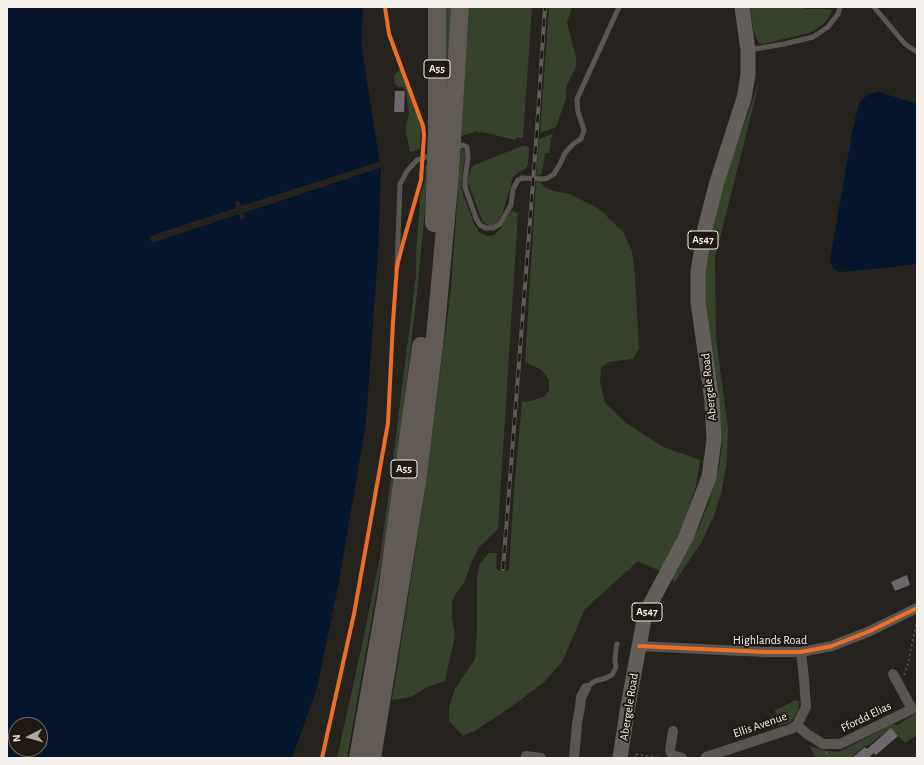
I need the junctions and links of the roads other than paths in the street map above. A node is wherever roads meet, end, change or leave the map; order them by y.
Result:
1 (437, 7) edge
2 (460, 7) edge
3 (619, 7) edge
4 (742, 7) edge
5 (840, 7) edge
6 (874, 7) edge
7 (748, 50) junction
8 (917, 52) edge
9 (445, 128) junction
10 (442, 176) junction
11 (397, 267) dead end
12 (917, 608) edge
13 (617, 644) dead end
14 (639, 646) junction
15 (801, 652) junction
16 (893, 674) dead end
17 (586, 688) joint
18 (797, 725) junction
19 (673, 731) dead end
20 (358, 758) edge
21 (372, 758) edge
22 (526, 758) edge
23 (541, 758) edge
24 (574, 758) edge
25 (620, 758) edge
26 (682, 758) edge
27 (706, 758) edge

1 - 9 highway, A55
2 - 9 highway, A55
3 - 11 lane
4 - 7 main road, Abergele Road / A547
5 - 7 lane
6 - 8 lane
7 - 14 main road, Abergele Road / A547
9 - 10 highway, A55
10 - 20 highway, A55
10 - 21 highway, A55
12 - 15 street, Highlands Road
13 - 17 lane
14 - 15 street, Highlands Road
14 - 25 main road, Abergele Road / A547
15 - 18 street, Ellis Avenue
16 - 18 street, Ffordd Elias
17 - 24 street
18 - 27 street, Ellis Avenue
19 - 26 street
22 - 23 street

